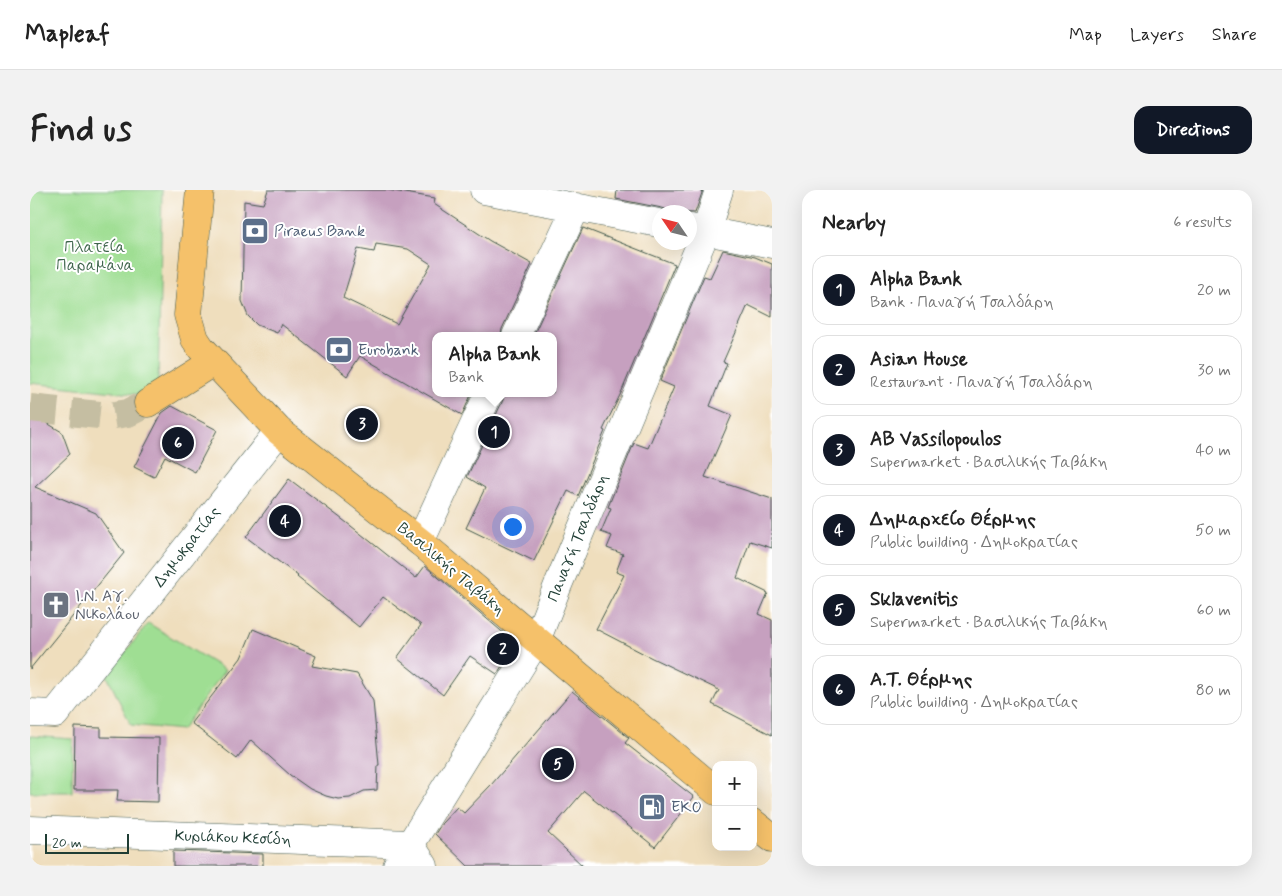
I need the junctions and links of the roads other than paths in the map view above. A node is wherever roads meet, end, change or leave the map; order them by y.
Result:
1 (200, 190) edge
2 (484, 190) edge
3 (718, 190) edge
4 (576, 207) junction
5 (652, 221) edge
6 (698, 230) edge
7 (772, 244) edge
8 (518, 332) edge
9 (213, 362) junction
10 (487, 397) edge
11 (148, 403) tunnel mouth
12 (280, 431) junction
13 (420, 542) junction
14 (536, 641) junction
15 (30, 712) edge
16 (712, 788) edge
17 (757, 826) edge
18 (30, 830) edge
19 (772, 838) edge
20 (410, 859) edge

1 - 9 main road
2 - 4 street
3 - 6 street, Παναγή Τσαλδάρη
4 - 5 street
4 - 8 street
6 - 7 street
6 - 14 street, Παναγή Τσαλδάρη
9 - 11 main road
9 - 12 main road, Βασιλικής Ταβάκη
10 - 13 street
12 - 13 main road, Βασιλικής Ταβάκη
12 - 15 street, Δημοκρατίας
13 - 14 main road, Βασιλικής Ταβάκη
14 - 16 main road, Βασιλικής Ταβάκη
14 - 20 street, Παναγή Τσαλδάρη
17 - 19 main road
18 - 20 street, Κυριάκου Κεσίδη

